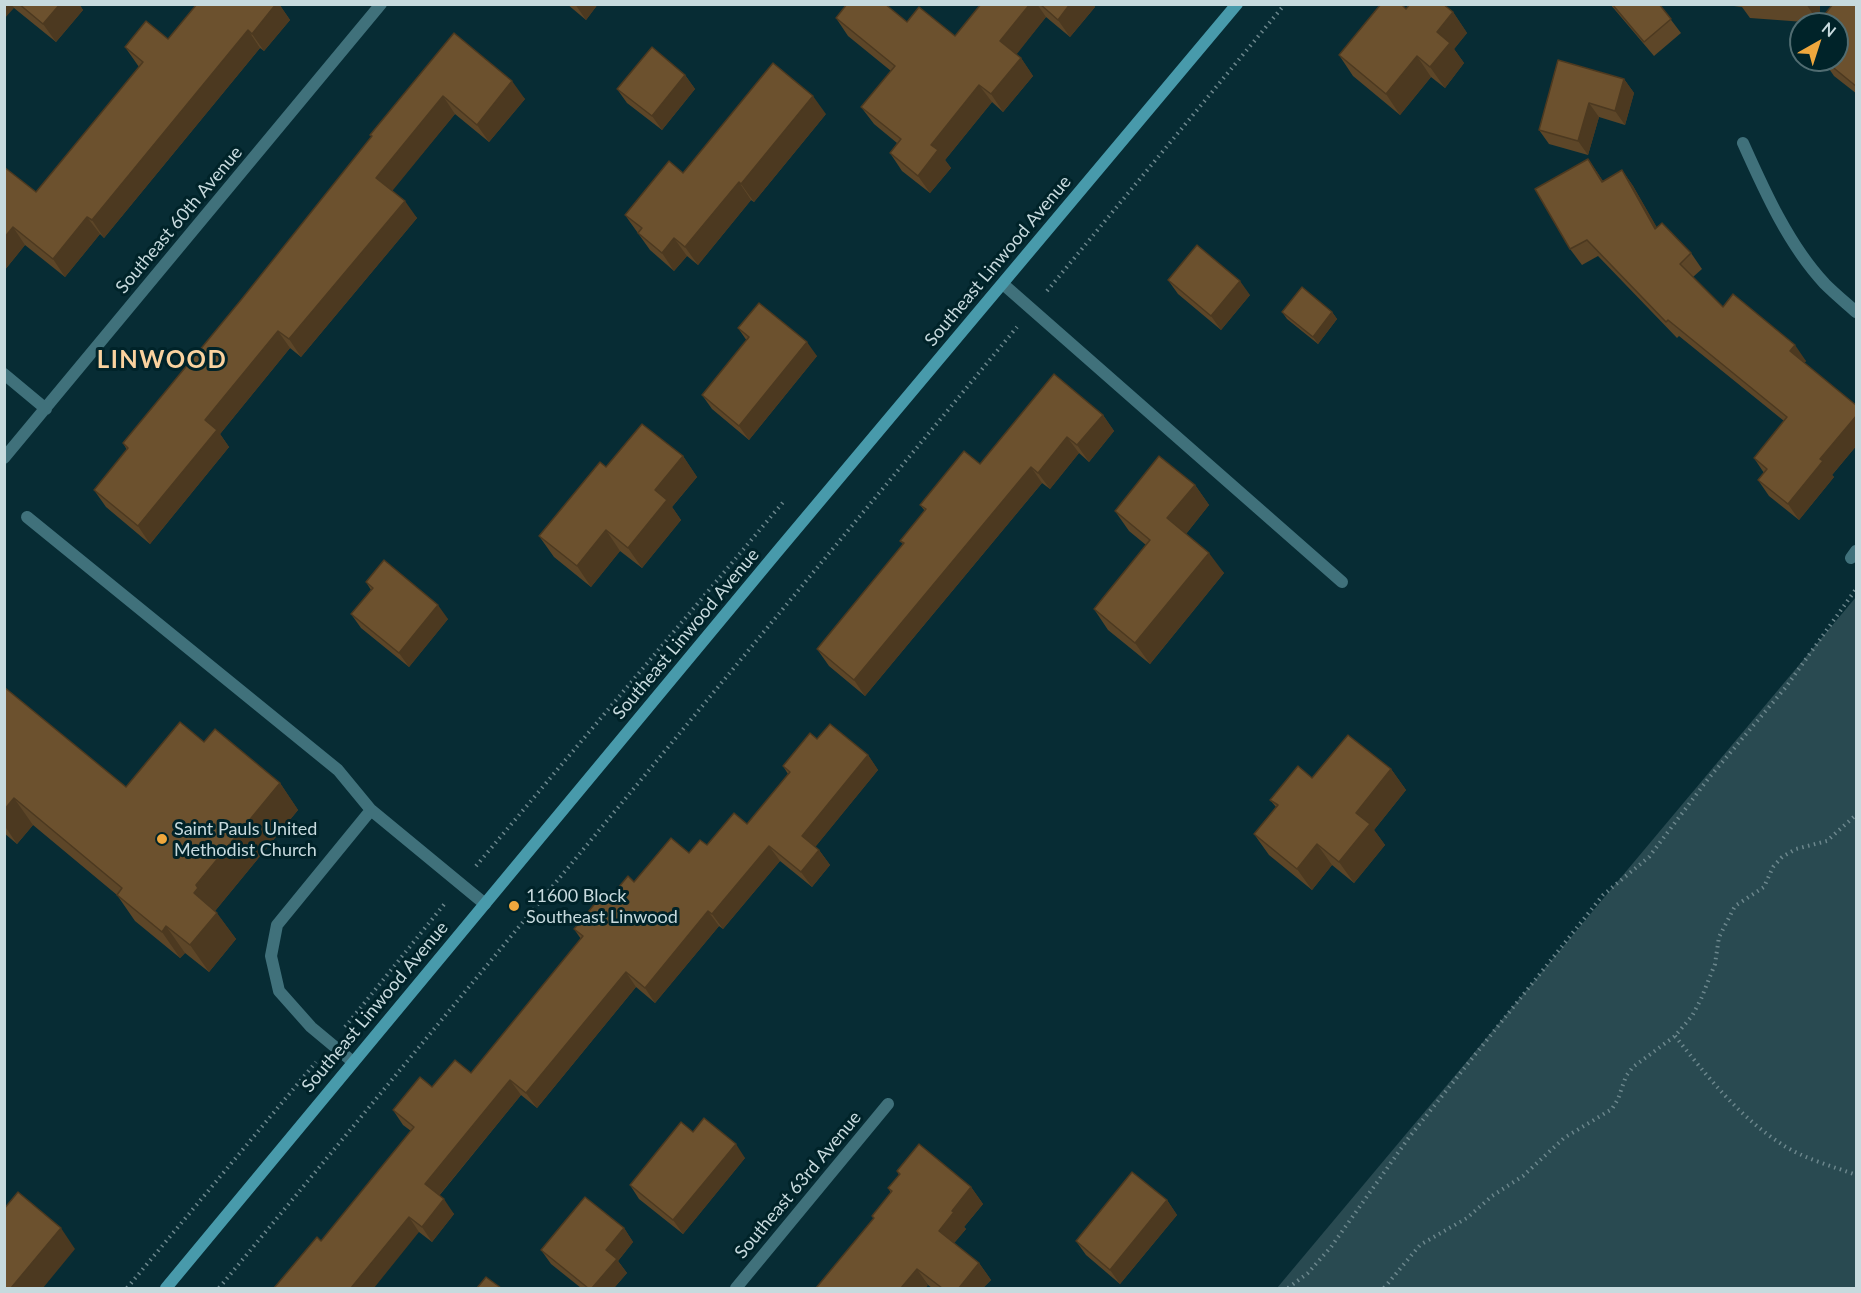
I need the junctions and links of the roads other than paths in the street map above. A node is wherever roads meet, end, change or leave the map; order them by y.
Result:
1 (381, 4) edge
2 (1238, 4) edge
3 (1743, 143) dead end
4 (1003, 284) junction
5 (1857, 312) edge
6 (4, 374) edge
7 (46, 409) junction
8 (4, 458) edge
9 (27, 516) dead end
10 (1342, 582) dead end
11 (371, 810) junction
12 (484, 904) junction
13 (353, 1062) junction
14 (888, 1104) dead end
15 (166, 1288) edge
16 (736, 1288) edge

1 - 7 street, Southeast 60th Avenue
2 - 4 main road, Southeast Linwood Avenue
3 - 5 street
4 - 10 street
4 - 12 main road, Southeast Linwood Avenue
6 - 7 street
7 - 8 street, Southeast 60th Avenue
9 - 11 street
11 - 12 street
11 - 13 street
12 - 13 main road, Southeast Linwood Avenue
13 - 15 main road, Southeast Linwood Avenue
14 - 16 street, Southeast 63rd Avenue

